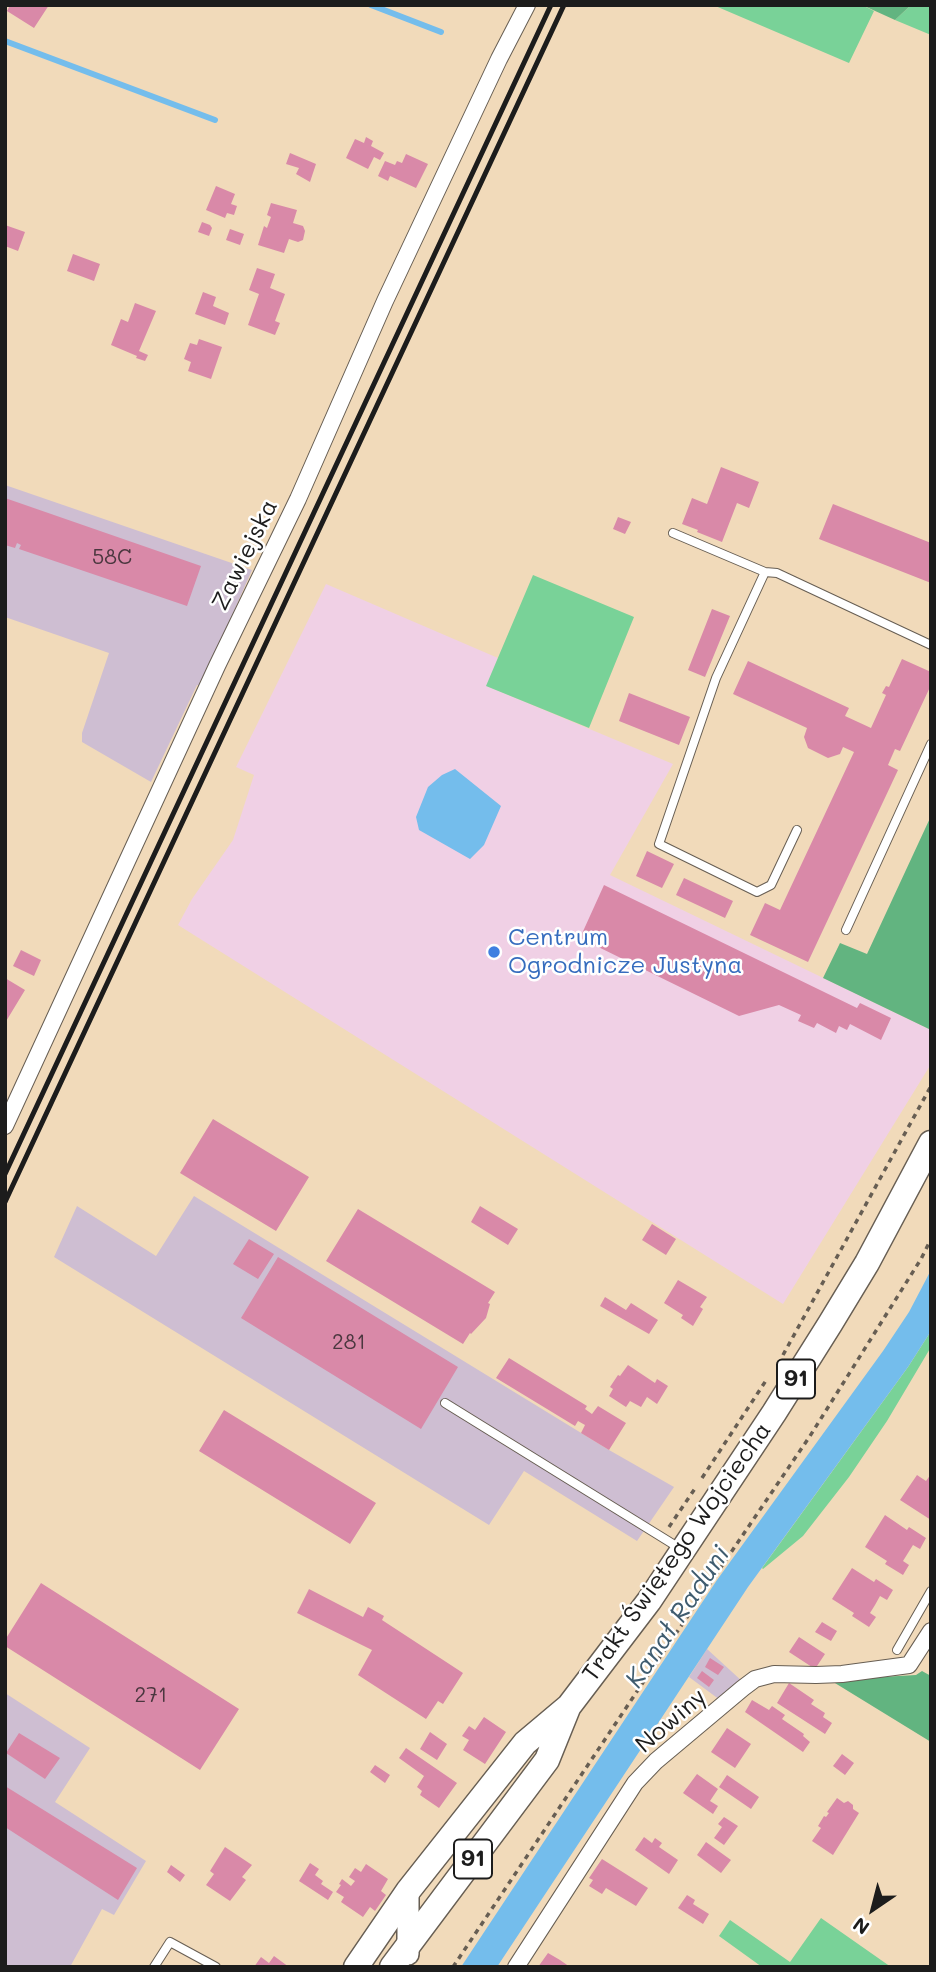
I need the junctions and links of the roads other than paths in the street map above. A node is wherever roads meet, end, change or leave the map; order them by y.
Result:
1 (527, 5) edge
2 (673, 533) dead end
3 (765, 572) junction
4 (931, 645) edge
5 (931, 744) edge
6 (797, 830) dead end
7 (846, 930) dead end
8 (5, 1126) edge
9 (931, 1143) edge
10 (445, 1403) dead end
11 (683, 1550) junction
12 (931, 1591) edge
13 (910, 1628) junction
14 (929, 1634) edge
15 (897, 1650) dead end
16 (569, 1706) junction
17 (408, 1891) junction
18 (407, 1956) edge
19 (154, 1967) edge
20 (216, 1967) edge
21 (356, 1967) edge
22 (392, 1967) edge
23 (516, 1967) edge

1 - 8 street, Zawiejska
2 - 3 lane
3 - 4 lane
3 - 6 lane
5 - 7 lane
9 - 11 main road, Trakt Świętego Wojciecha / 91
10 - 11 lane
11 - 16 main road, Trakt Świętego Wojciecha / 91
12 - 13 lane
13 - 14 lane
13 - 15 lane
14 - 23 street, Nowiny
16 - 17 main road, Trakt Świętego Wojciecha / 91
16 - 18 main road, Trakt Świętego Wojciecha / 91
17 - 18 main road
17 - 21 main road, Trakt Świętego Wojciecha / 91
18 - 22 main road, Trakt Świętego Wojciecha / 91
19 - 20 lane

